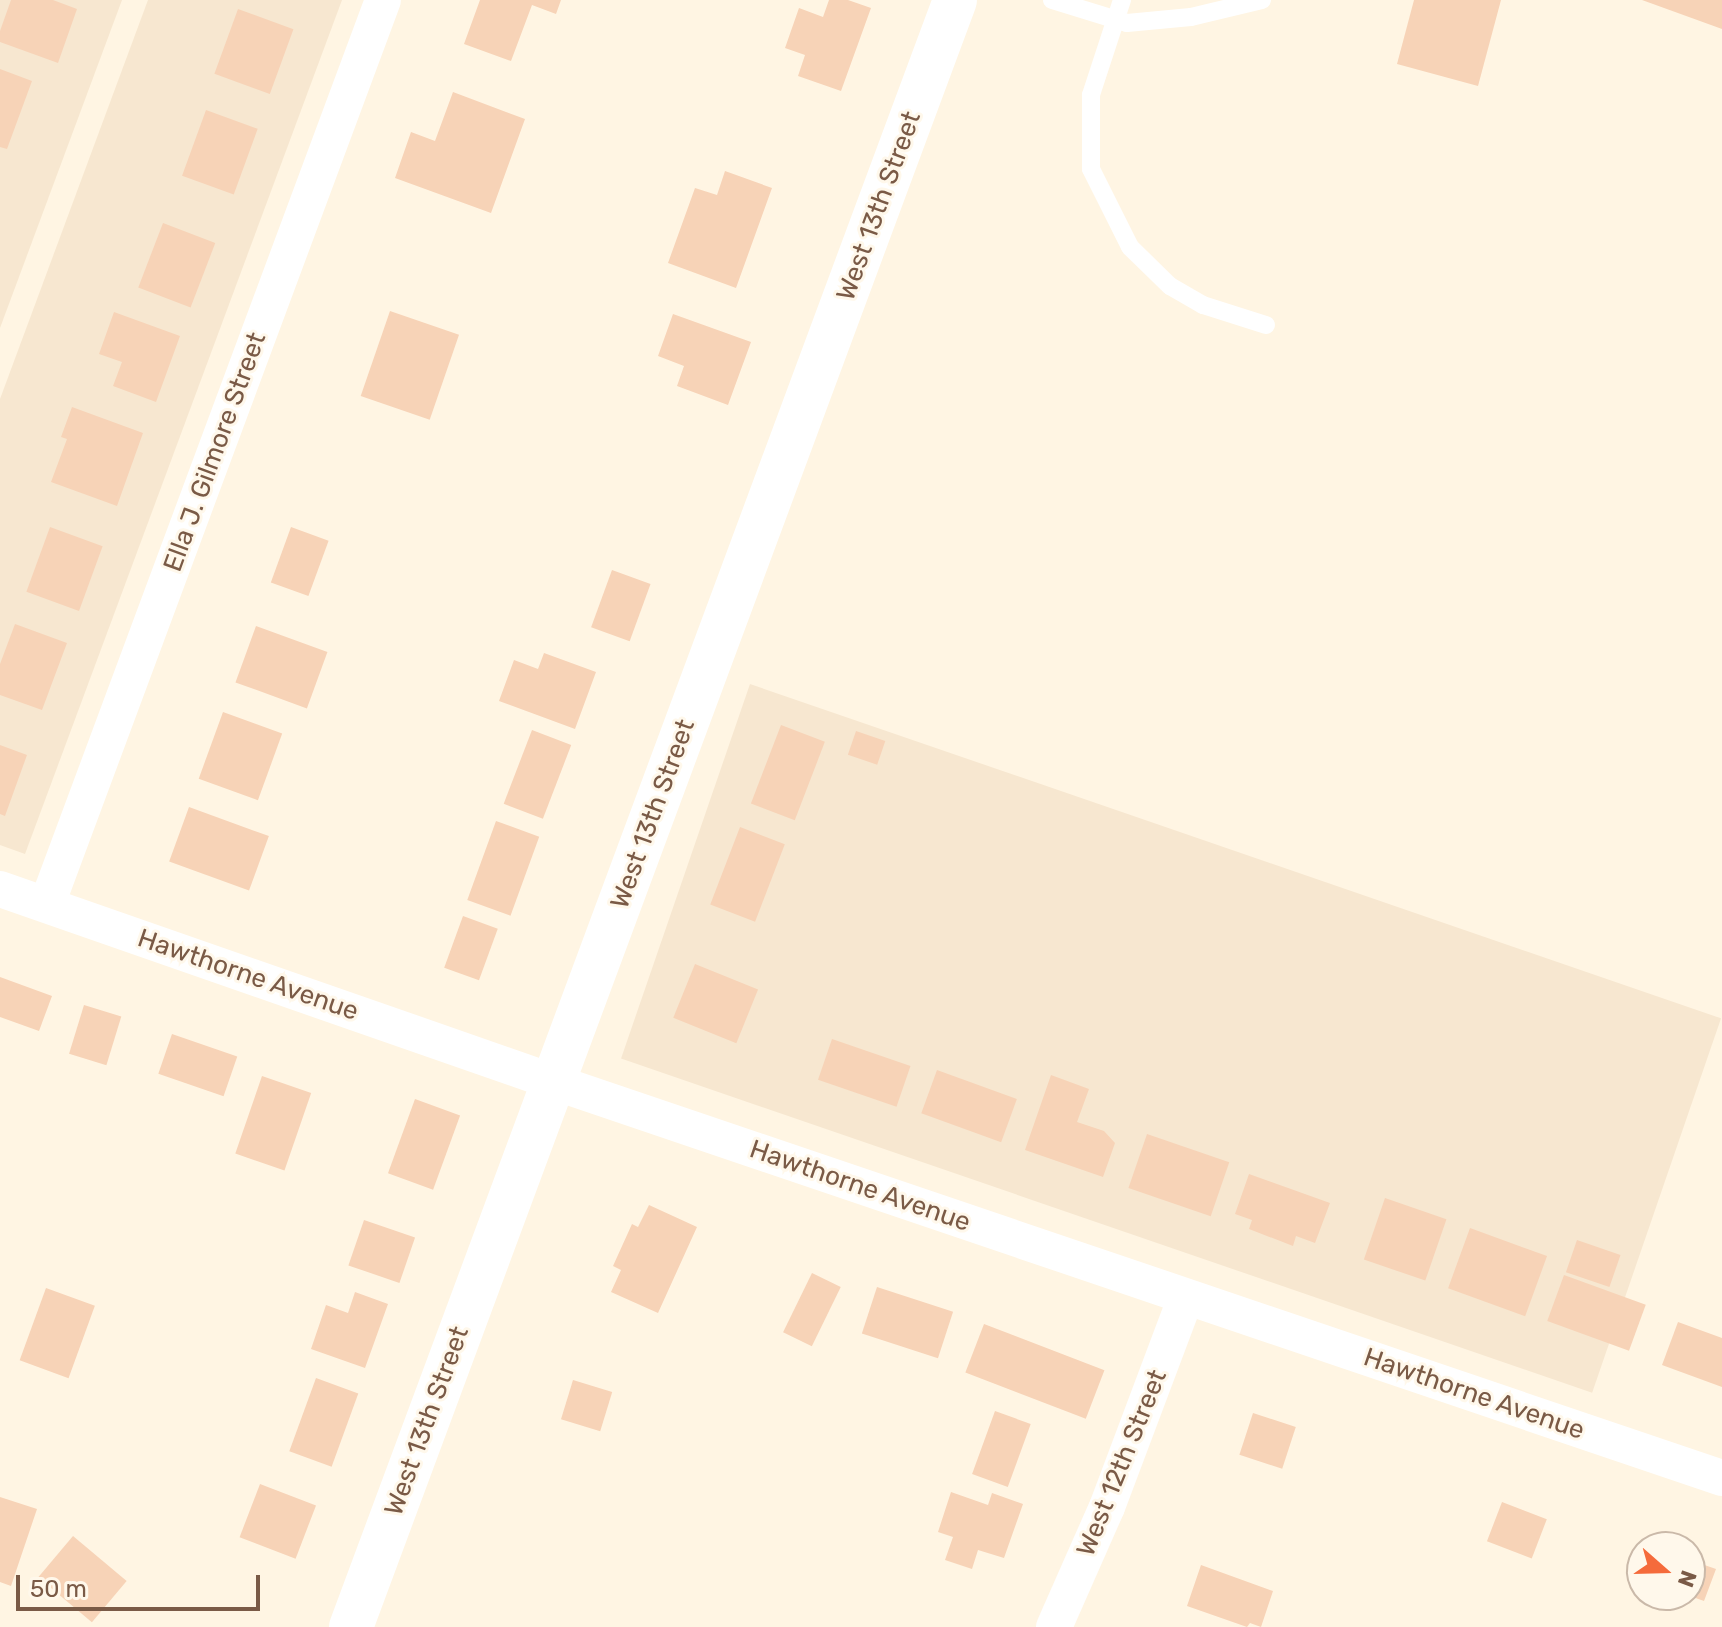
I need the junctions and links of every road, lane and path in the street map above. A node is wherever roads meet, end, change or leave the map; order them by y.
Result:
1 (383, 0) edge
2 (955, 0) edge
3 (1052, 0) edge
4 (1122, 0) edge
5 (1262, 0) edge
6 (1115, 19) junction
7 (1266, 325) dead end
8 (0, 889) edge
9 (47, 904) junction
10 (554, 1082) junction
11 (1186, 1297) junction
12 (1722, 1478) edge
13 (351, 1627) edge
14 (1054, 1627) edge

1 - 9 street, Ella J. Gilmore Street
2 - 10 street, West 13th Street
3 - 6 lane
4 - 6 lane
5 - 6 lane
6 - 7 lane
8 - 9 street, Hawthorne Avenue
9 - 10 street, Hawthorne Avenue
10 - 11 street, Hawthorne Avenue
10 - 13 street, West 13th Street
11 - 12 street, Hawthorne Avenue
11 - 14 street, West 12th Street

